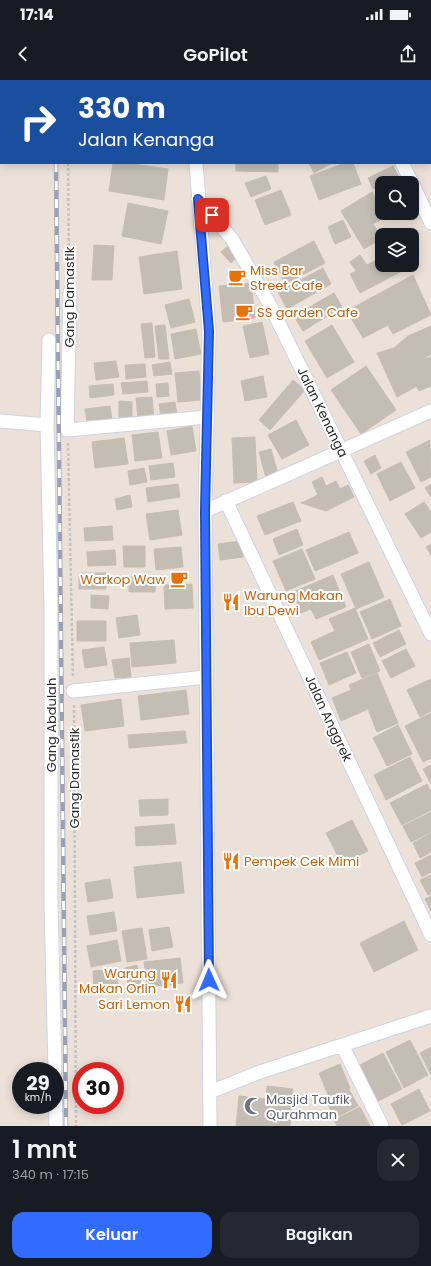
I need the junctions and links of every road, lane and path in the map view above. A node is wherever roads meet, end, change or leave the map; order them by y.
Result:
1 (68, 164) edge
2 (196, 164) edge
3 (402, 164) edge
4 (408, 176) edge
5 (419, 197) edge
6 (198, 199) junction
7 (431, 222) edge
8 (70, 292) joint
9 (49, 340) dead end
10 (431, 411) edge
11 (207, 417) junction
12 (0, 421) edge
13 (47, 425) junction
14 (67, 430) junction
15 (342, 450) junction
16 (226, 501) junction
17 (205, 511) junction
18 (431, 634) edge
19 (206, 677) junction
20 (73, 691) junction
21 (431, 935) edge
22 (431, 1016) edge
23 (342, 1045) junction
24 (55, 1062) edge
25 (210, 1092) junction
26 (56, 1114) edge
27 (56, 1126) edge
28 (76, 1126) edge
29 (210, 1126) edge
30 (382, 1126) edge

1 - 8 path, Gang Damastik
2 - 6 street
3 - 4 street
5 - 7 street
6 - 11 street
6 - 15 street, Jalan Kenanga
8 - 14 street, Gang Damastik
9 - 13 street, Gang Abdulah
10 - 15 street
11 - 14 street
11 - 17 street
12 - 13 street
13 - 24 street, Gang Abdulah
14 - 20 path, Gang Damastik
15 - 16 street
15 - 18 street, Jalan Kenanga
16 - 17 street
16 - 21 street, Jalan Anggrek
17 - 19 street
19 - 20 street
19 - 25 street
20 - 28 path, Gang Damastik
22 - 23 street
23 - 25 street
23 - 30 street
25 - 29 street
26 - 27 street

